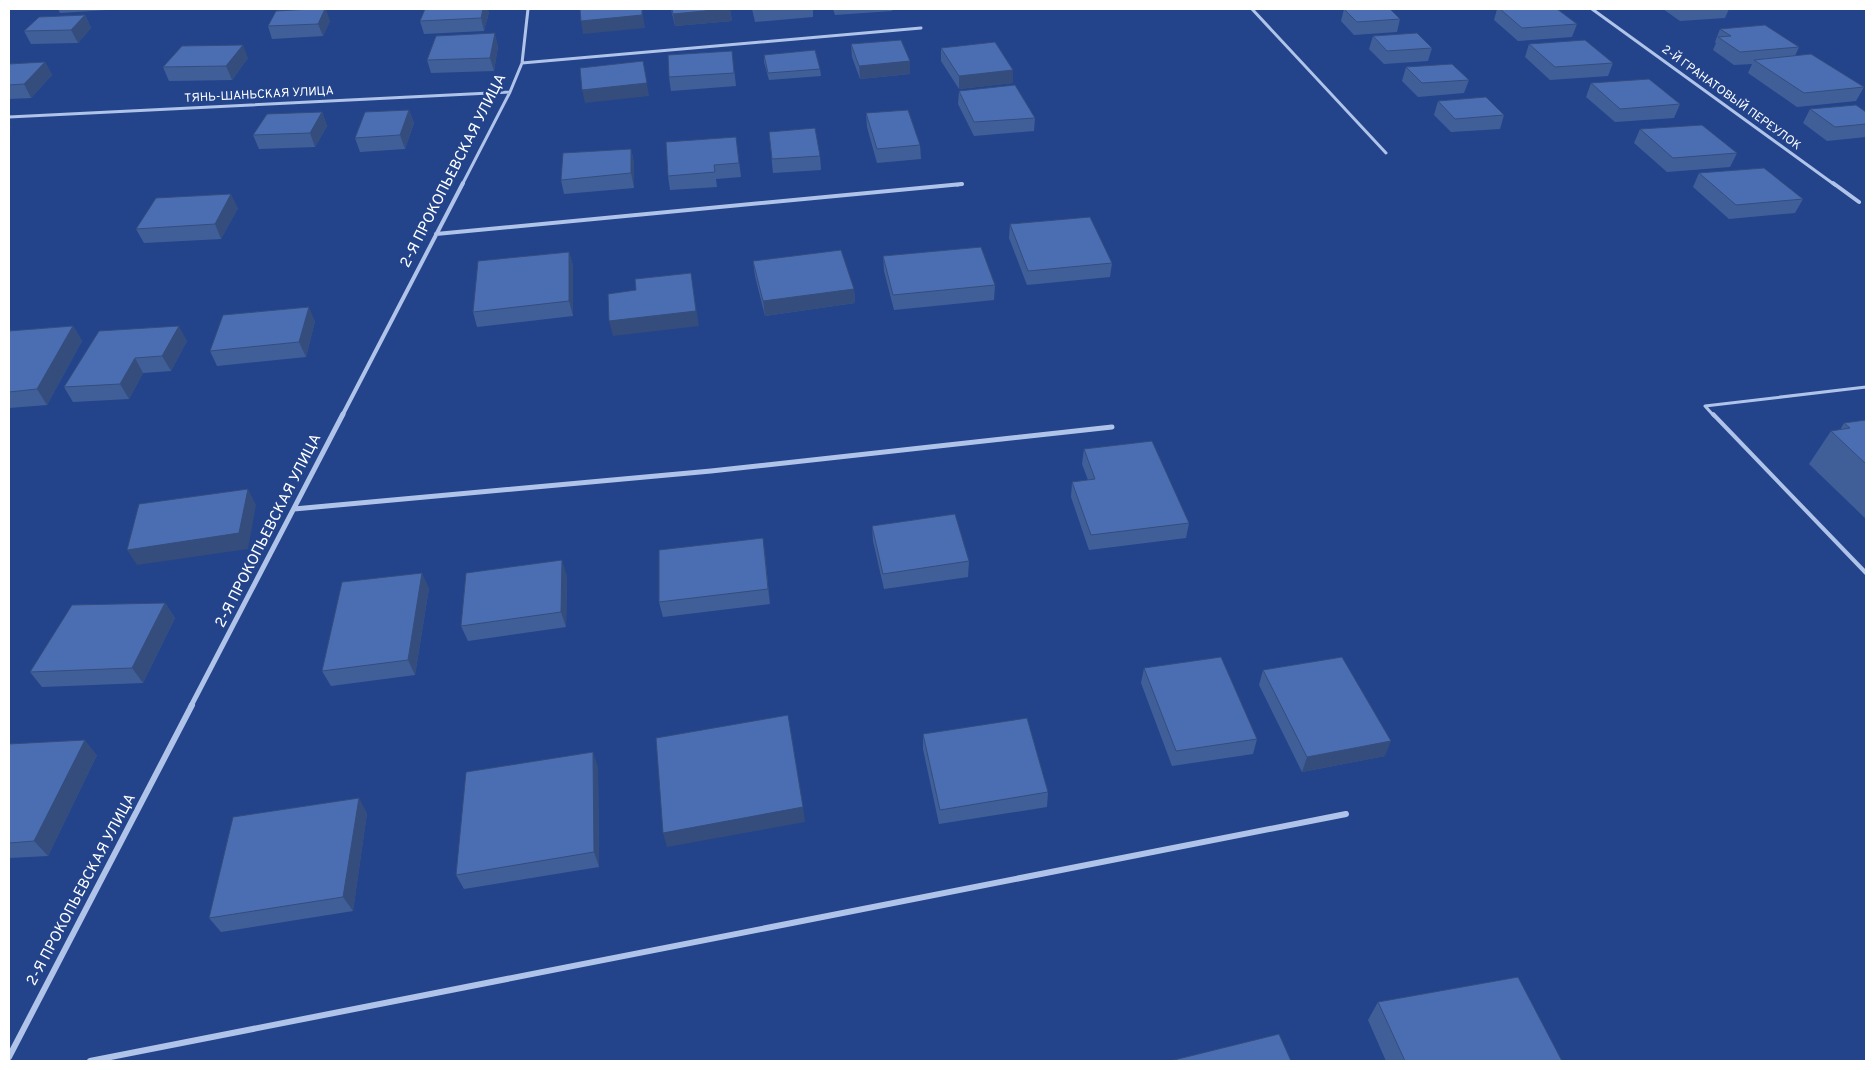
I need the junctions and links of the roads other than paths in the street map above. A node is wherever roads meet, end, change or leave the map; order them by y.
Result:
1 (528, 9) edge
2 (1252, 9) edge
3 (1592, 9) edge
4 (921, 28) dead end
5 (522, 63) junction
6 (510, 92) junction
7 (9, 117) edge
8 (1386, 153) dead end
9 (962, 184) dead end
10 (1859, 202) dead end
11 (436, 234) junction
12 (1866, 387) edge
13 (1112, 428) dead end
14 (294, 509) junction
15 (1866, 573) edge
16 (1346, 814) dead end
17 (9, 1057) edge
18 (90, 1061) edge

1 - 5 street, 2-Я ПРОКОПЬЕВСКАЯ УЛИЦА
2 - 8 street
3 - 10 street, 2-Й ГРАНАТОВЫЙ ПЕРЕУЛОК
4 - 5 street
5 - 6 street, 2-Я ПРОКОПЬЕВСКАЯ УЛИЦА
6 - 7 street, ТЯНЬ-ШАНЬСКАЯ УЛИЦА
6 - 11 street, 2-Я ПРОКОПЬЕВСКАЯ УЛИЦА
9 - 11 street
11 - 14 street, 2-Я ПРОКОПЬЕВСКАЯ УЛИЦА
12 - 15 lane
13 - 14 street
14 - 17 street, 2-Я ПРОКОПЬЕВСКАЯ УЛИЦА
16 - 18 street

